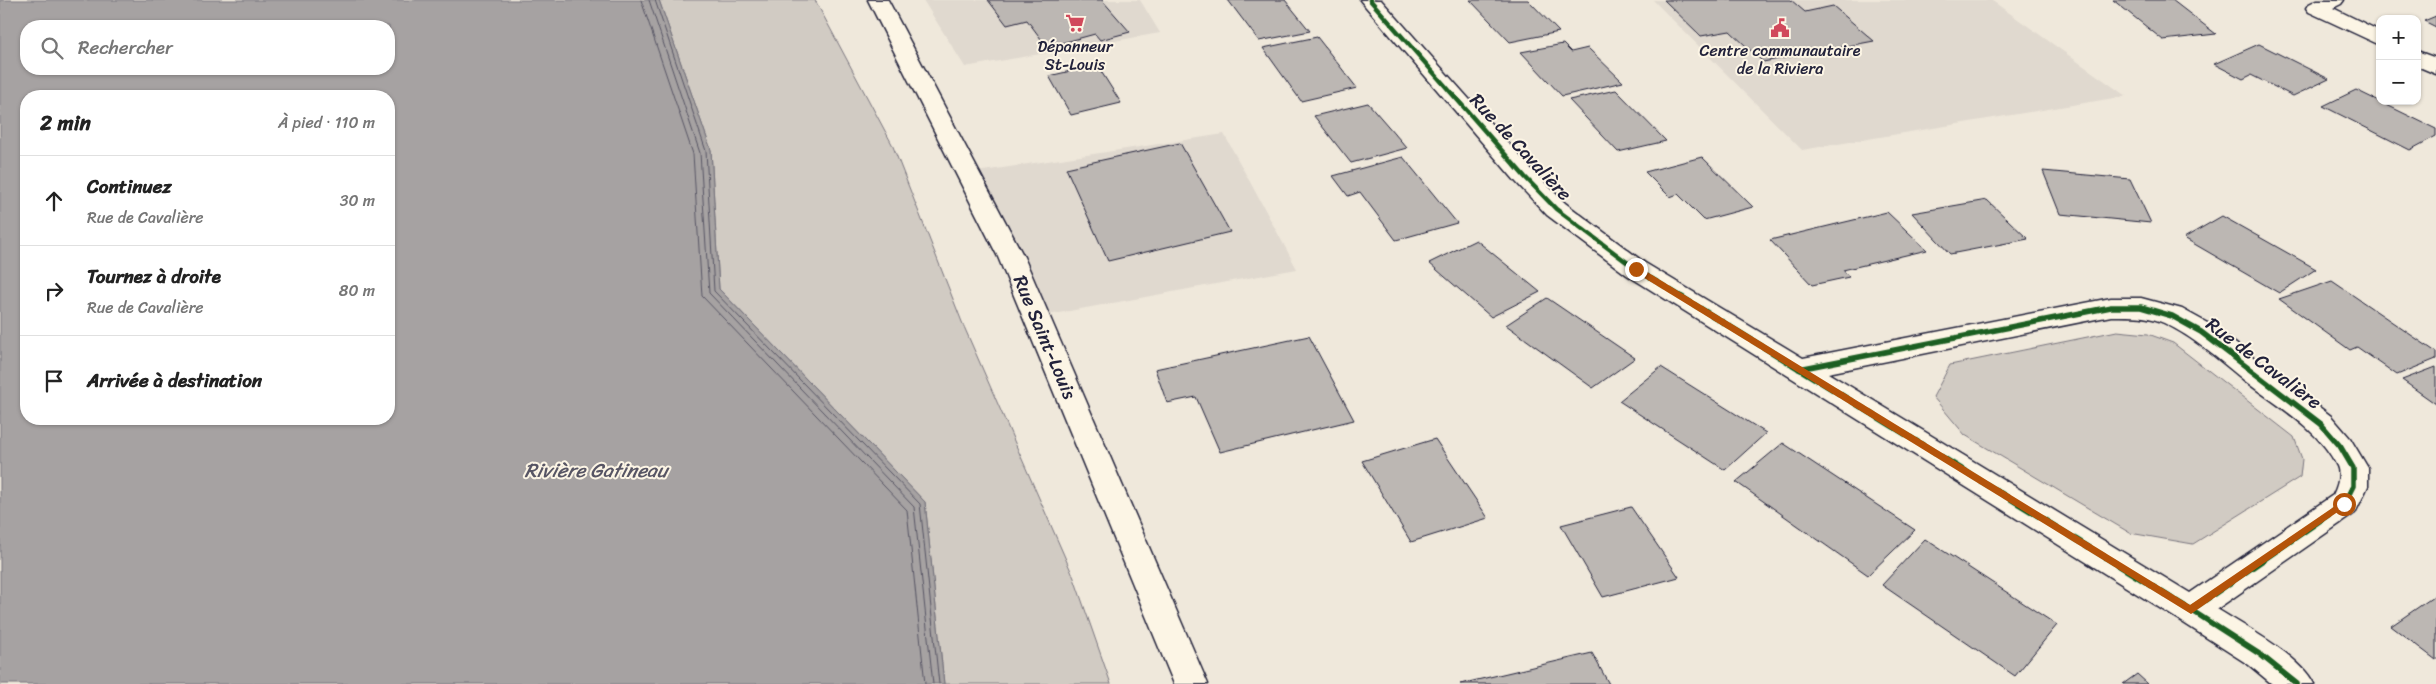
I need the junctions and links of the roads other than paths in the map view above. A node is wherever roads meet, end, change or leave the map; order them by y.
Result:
1 (878, 0) edge
2 (1370, 0) edge
3 (2334, 0) edge
4 (2376, 37) edge
5 (2421, 60) edge
6 (2436, 67) edge
7 (1799, 369) junction
8 (2191, 610) junction
9 (1191, 684) edge
10 (2297, 684) edge

1 - 9 street, Rue Saint-Louis
2 - 7 street, Rue de Cavalière
3 - 4 street
5 - 6 street
7 - 8 street, Rue de Cavalière
7 - 8 street, Rue de Cavalière
8 - 10 street, Rue de Cavalière

